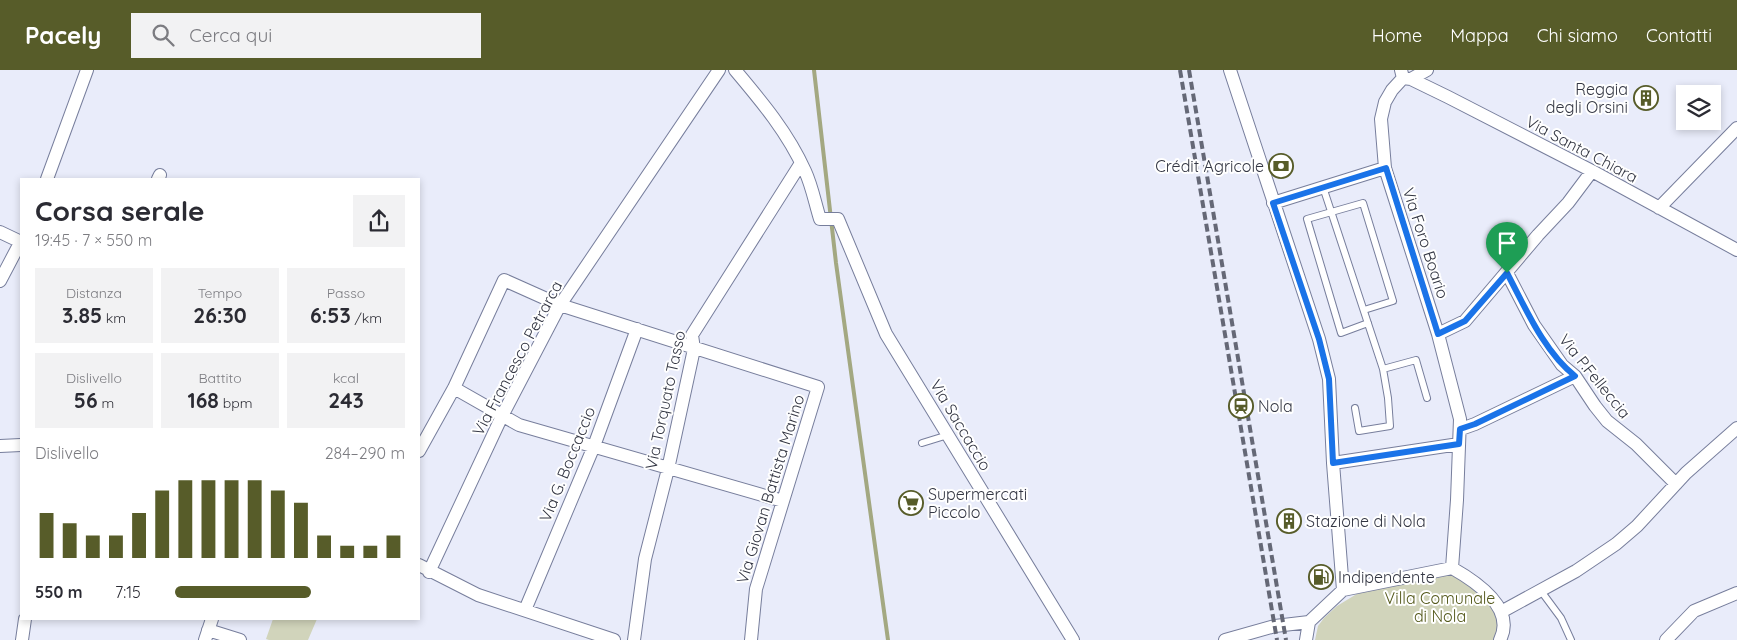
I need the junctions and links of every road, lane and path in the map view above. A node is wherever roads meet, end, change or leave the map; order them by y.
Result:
1 (87, 70) edge
2 (719, 70) edge
3 (735, 70) edge
4 (1230, 70) edge
5 (1427, 70) edge
6 (1405, 76) edge
7 (1737, 128) edge
8 (801, 163) junction
9 (1386, 168) junction
10 (1592, 171) junction
11 (47, 178) edge
12 (1323, 187) junction
13 (1273, 203) junction
14 (1659, 208) junction
15 (1332, 212) junction
16 (0, 232) edge
17 (20, 242) edge
18 (20, 244) edge
19 (1737, 250) edge
20 (1507, 273) junction
21 (0, 281) edge
22 (560, 305) junction
23 (1364, 310) junction
24 (1368, 324) junction
25 (637, 329) junction
26 (1438, 334) junction
27 (694, 348) junction
28 (1383, 369) junction
29 (1575, 376) junction
30 (454, 388) junction
31 (1427, 398) dead end
32 (1355, 408) dead end
33 (502, 416) junction
34 (1737, 428) edge
35 (1460, 429) junction
36 (948, 435) junction
37 (922, 442) dead end
38 (1459, 444) junction
39 (20, 445) edge
40 (0, 446) edge
41 (594, 446) junction
42 (420, 449) edge
43 (1333, 463) junction
44 (668, 469) junction
45 (1676, 484) junction
46 (783, 501) junction
47 (1452, 568) junction
48 (424, 569) edge
49 (1343, 590) junction
50 (1542, 591) junction
51 (1737, 593) edge
52 (525, 610) junction
53 (1501, 612) junction
54 (25, 620) edge
55 (1309, 622) junction
56 (209, 630) edge
57 (22, 640) edge
58 (240, 640) edge
59 (614, 640) edge
60 (634, 640) edge
61 (751, 640) edge
62 (1073, 640) edge
63 (1225, 640) edge
64 (1306, 640) edge
65 (1500, 640) edge
66 (1572, 640) edge
67 (1666, 640) edge

1 - 11 street
2 - 22 street, Via Francesco Petrarca
3 - 8 street
4 - 13 street
5 - 6 street
6 - 9 street, Via Foro Boario
6 - 10 street, Via Santa Chiara
7 - 14 street
8 - 27 street, Via Torquato Tasso
8 - 36 street, Via Saccaccio
9 - 12 street
9 - 26 street, Via Foro Boario
10 - 14 street, Via Santa Chiara
10 - 20 street
12 - 13 street
12 - 15 lane
13 - 43 street
14 - 19 street, Via Santa Chiara
15 - 23 lane
15 - 23 lane
15 - 24 lane
16 - 17 street
18 - 21 street
20 - 26 street
20 - 29 street, Via P.Felleccia
22 - 25 street
22 - 30 street
22 - 33 street, Via Francesco Petrarca
23 - 24 lane
24 - 28 lane
25 - 27 street
25 - 41 street, Via G. Boccaccio
26 - 35 street, Via Foro Boario
27 - 44 street, Via Torquato Tasso
27 - 46 street, Via Giovan Battista Marino
28 - 31 lane
28 - 32 lane
29 - 35 street
29 - 45 street, Via P.Felleccia
30 - 33 street
30 - 42 street
33 - 41 street
33 - 48 street, Via Francesco Petrarca
34 - 45 street
35 - 38 street, Via Foro Boario
36 - 37 lane
36 - 62 street, Via Saccaccio
38 - 43 street
38 - 47 street, Via Foro Boario
39 - 40 street
41 - 44 street
41 - 52 street, Via G. Boccaccio
43 - 49 street
44 - 46 street
44 - 60 street, Via Torquato Tasso
45 - 50 street
46 - 61 street, Via Giovan Battista Marino
47 - 49 street
47 - 53 street
48 - 52 street
49 - 55 street
50 - 53 street
50 - 66 lane
51 - 67 street
52 - 59 street
53 - 65 street
54 - 57 street
55 - 63 street
55 - 64 street
56 - 58 street

